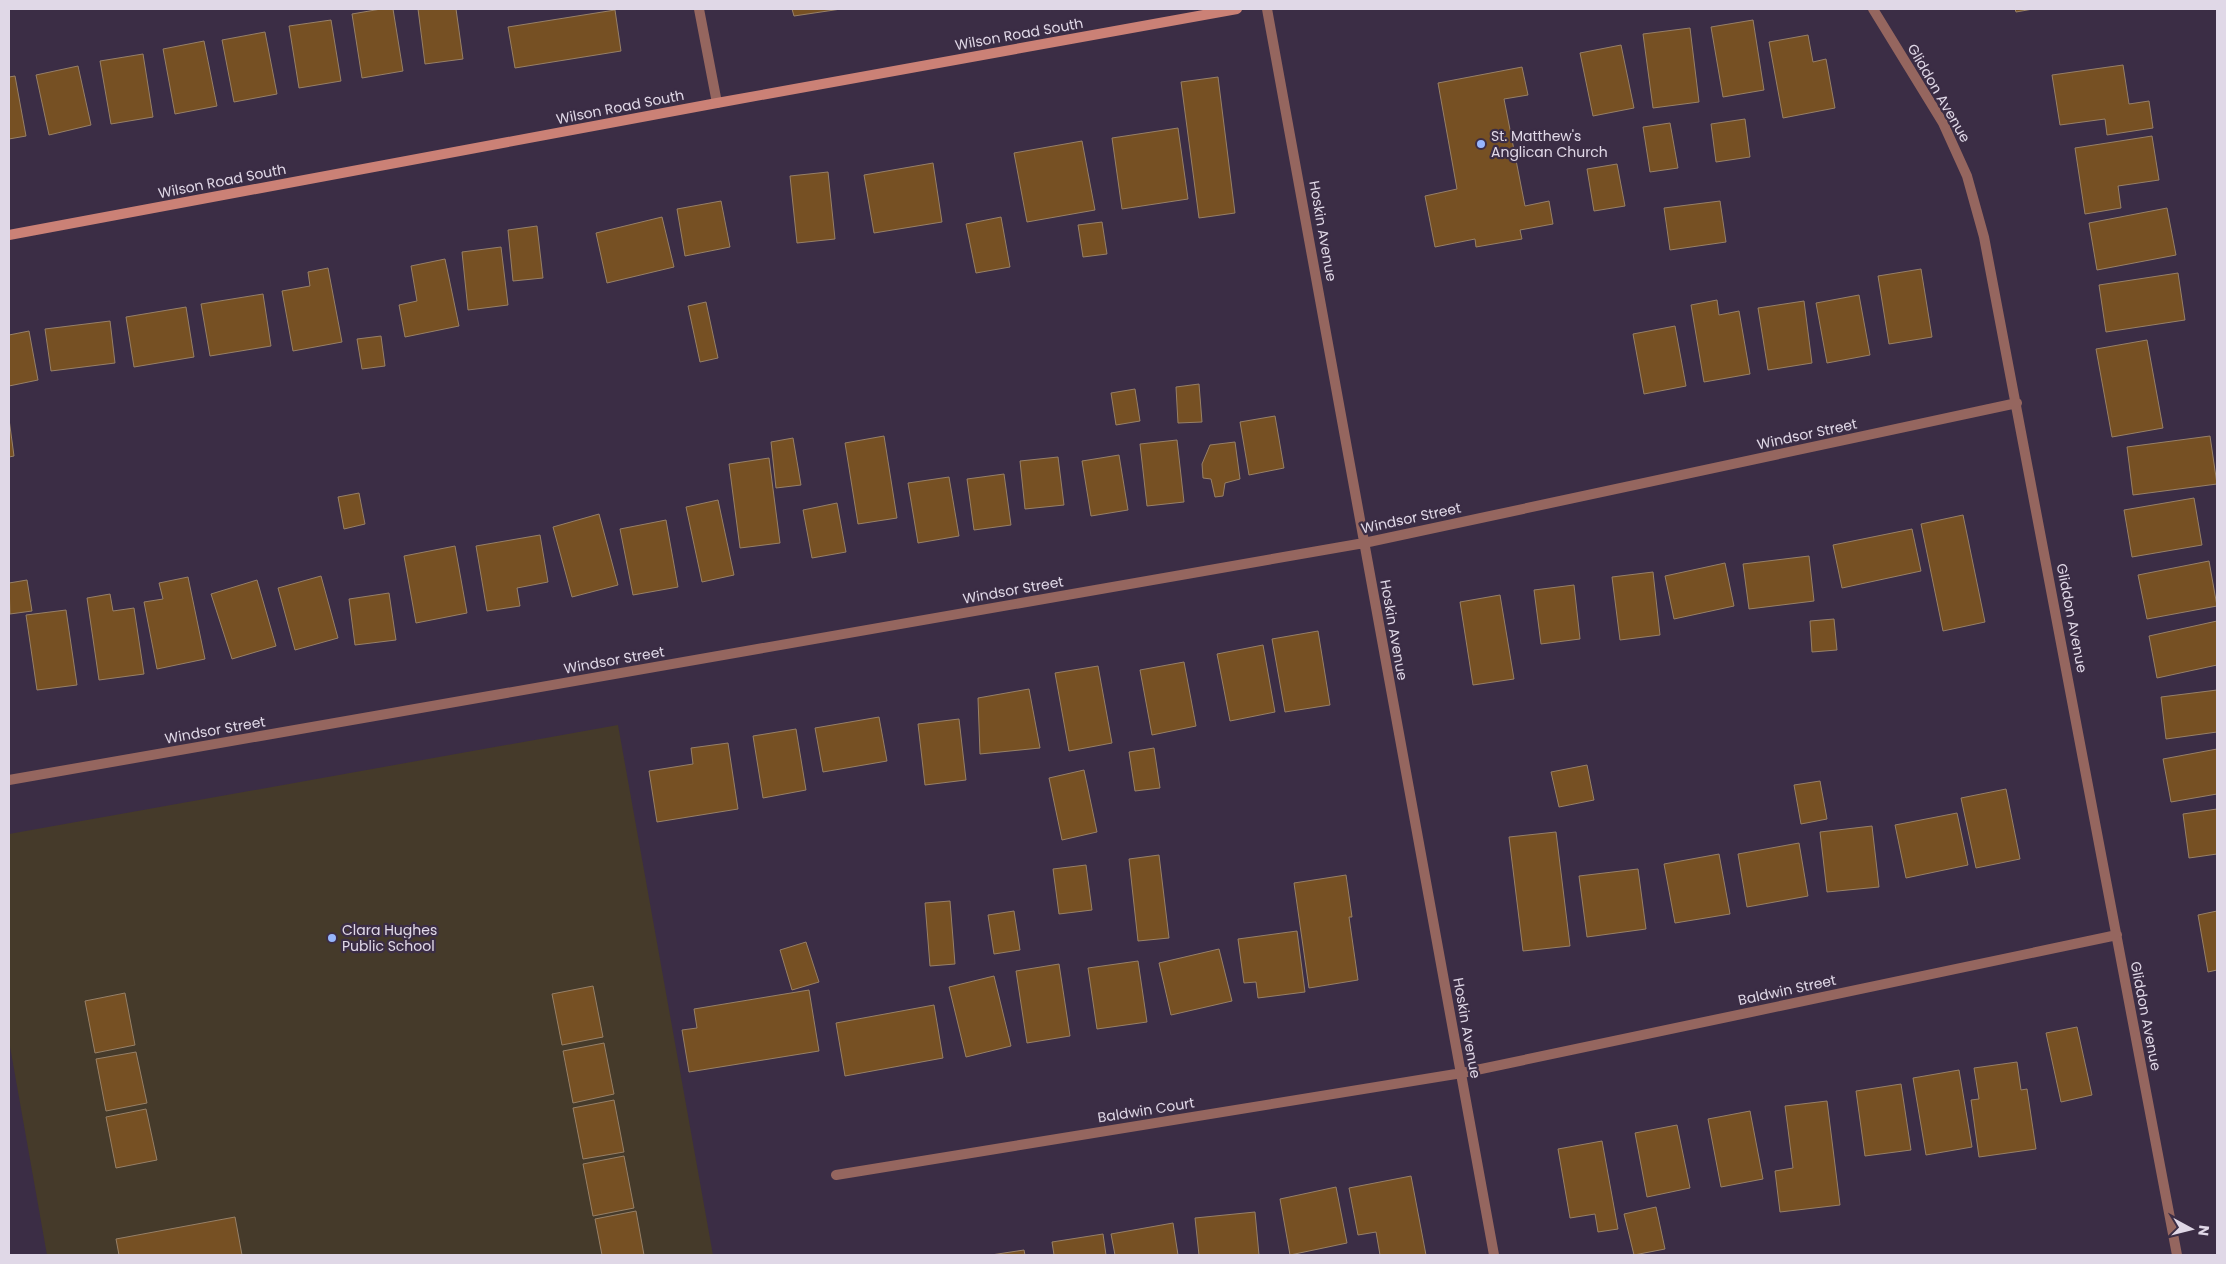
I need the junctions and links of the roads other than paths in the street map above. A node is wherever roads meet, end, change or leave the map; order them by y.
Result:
1 (699, 9) edge
2 (1237, 9) edge
3 (1267, 9) edge
4 (1873, 9) edge
5 (717, 103) junction
6 (9, 235) edge
7 (2017, 402) junction
8 (1364, 543) junction
9 (9, 780) edge
10 (2117, 935) junction
11 (1462, 1073) junction
12 (836, 1175) dead end
13 (1494, 1255) edge
14 (2177, 1255) edge

1 - 5 street
2 - 5 main road, Wilson Road South
3 - 8 street, Hoskin Avenue
4 - 7 street, Gliddon Avenue
5 - 6 main road, Wilson Road South
7 - 8 street, Windsor Street
7 - 10 street, Gliddon Avenue
8 - 9 street, Windsor Street
8 - 11 street, Hoskin Avenue
10 - 11 street, Baldwin Street
10 - 14 street, Gliddon Avenue
11 - 12 street, Baldwin Court
11 - 13 street, Hoskin Avenue

